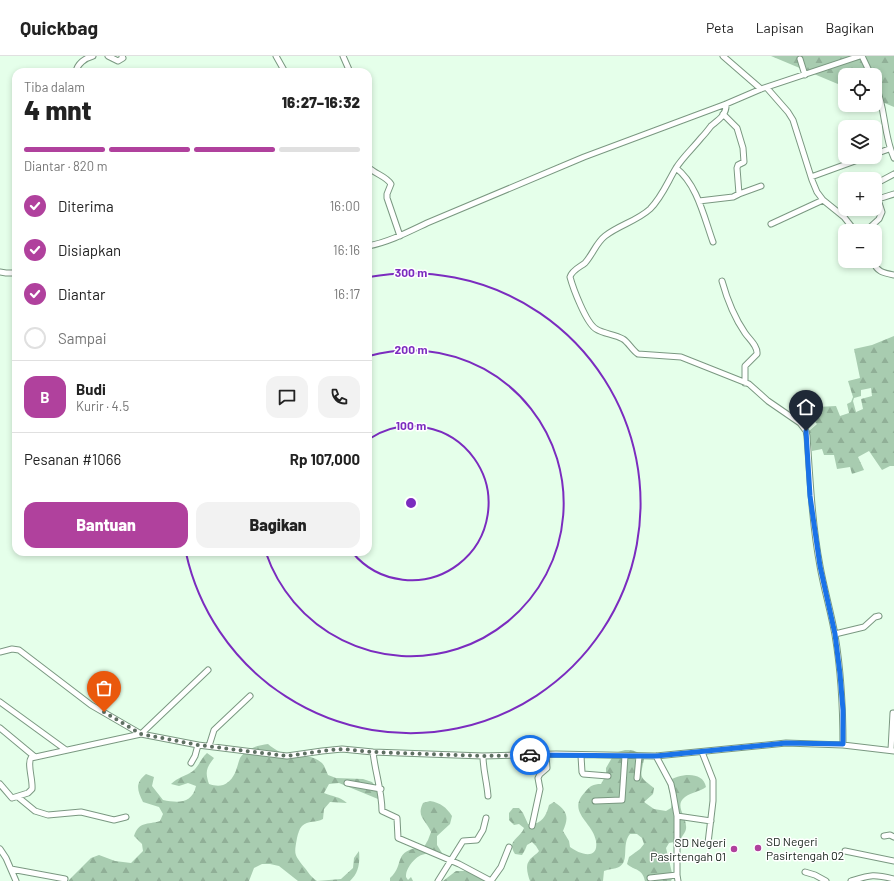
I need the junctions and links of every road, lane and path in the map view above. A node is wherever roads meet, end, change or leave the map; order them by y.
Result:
1 (93, 56) edge
2 (108, 56) edge
3 (122, 56) edge
4 (276, 56) edge
5 (343, 56) edge
6 (723, 56) edge
7 (861, 56) edge
8 (800, 59) dead end
9 (77, 68) edge
10 (283, 68) edge
11 (348, 68) edge
12 (867, 68) edge
13 (805, 75) junction
14 (764, 88) junction
15 (882, 102) edge
16 (726, 104) junction
17 (723, 114) junction
18 (889, 149) junction
19 (882, 152) edge
20 (894, 158) edge
21 (846, 164) edge
22 (676, 168) junction
23 (372, 170) edge
24 (894, 174) edge
25 (810, 177) junction
26 (882, 180) edge
27 (761, 186) dead end
28 (739, 194) junction
29 (894, 194) edge
30 (882, 198) edge
31 (823, 200) junction
32 (699, 201) junction
33 (880, 216) edge
34 (771, 224) dead end
35 (849, 224) edge
36 (873, 224) edge
37 (400, 236) junction
38 (712, 242) dead end
39 (372, 245) edge
40 (877, 268) edge
41 (0, 272) edge
42 (12, 273) edge
43 (894, 275) edge
44 (722, 281) dead end
45 (745, 383) junction
46 (879, 616) dead end
47 (835, 634) junction
48 (0, 652) edge
49 (208, 670) dead end
50 (250, 696) dead end
51 (0, 702) edge
52 (893, 713) edge
53 (0, 728) edge
54 (141, 734) junction
55 (843, 744) junction
56 (198, 745) junction
57 (209, 746) junction
58 (66, 750) junction
59 (892, 750) edge
60 (373, 752) junction
61 (702, 752) junction
62 (546, 755) junction
63 (483, 756) junction
64 (581, 756) junction
65 (625, 756) junction
66 (639, 756) junction
67 (656, 756) junction
68 (36, 757) junction
69 (191, 763) dead end
70 (608, 776) dead end
71 (637, 778) dead end
72 (347, 783) dead end
73 (0, 784) edge
74 (381, 789) junction
75 (488, 796) dead end
76 (18, 797) junction
77 (595, 801) dead end
78 (677, 816) junction
79 (126, 817) dead end
80 (486, 818) dead end
81 (710, 821) junction
82 (532, 826) dead end
83 (884, 836) dead end
84 (894, 837) edge
85 (708, 842) dead end
86 (509, 847) dead end
87 (0, 849) edge
88 (845, 851) dead end
89 (451, 861) junction
90 (894, 861) edge
91 (11, 869) junction
92 (805, 872) dead end
93 (677, 875) junction
94 (650, 878) dead end
95 (65, 879) dead end
96 (894, 879) edge
97 (16, 881) edge
98 (438, 881) edge
99 (491, 881) edge
100 (678, 881) edge
101 (826, 881) edge
102 (851, 881) edge

1 - 9 street
2 - 3 street
4 - 10 street
5 - 11 street
6 - 14 street
7 - 12 street
7 - 13 street
8 - 13 street
13 - 14 street
14 - 16 street
14 - 25 street
15 - 18 street
16 - 17 street
16 - 37 street
17 - 22 street
17 - 28 street
18 - 19 street
18 - 20 street
21 - 25 street
22 - 32 street
22 - 45 street
23 - 37 street
24 - 26 street
25 - 31 street
27 - 28 street
28 - 32 street
29 - 30 street
31 - 34 street
31 - 35 street
32 - 38 street
33 - 36 street
37 - 39 street
40 - 43 street
41 - 42 street
44 - 45 street
45 - 47 street
46 - 47 street
47 - 55 street
48 - 54 street
49 - 54 street
50 - 57 street
51 - 58 street
52 - 59 street
53 - 68 street
54 - 56 street
54 - 58 street
55 - 59 street
55 - 61 street
56 - 57 street
56 - 69 street
57 - 60 street
58 - 68 street
60 - 63 street
60 - 74 street
61 - 67 street
61 - 81 street
62 - 63 street
62 - 64 street
62 - 82 street
63 - 75 street
64 - 65 street
64 - 70 street
65 - 66 street
65 - 77 street
66 - 67 street
66 - 71 street
67 - 78 street
68 - 76 street
72 - 74 street
73 - 76 street
74 - 89 street
76 - 79 street
78 - 81 street
78 - 93 street
80 - 89 street
81 - 85 street
83 - 84 street
86 - 99 street
87 - 91 street
88 - 90 street
89 - 98 street
89 - 99 street
91 - 95 street
91 - 97 street
92 - 101 street
93 - 94 street
93 - 100 street
96 - 102 street

